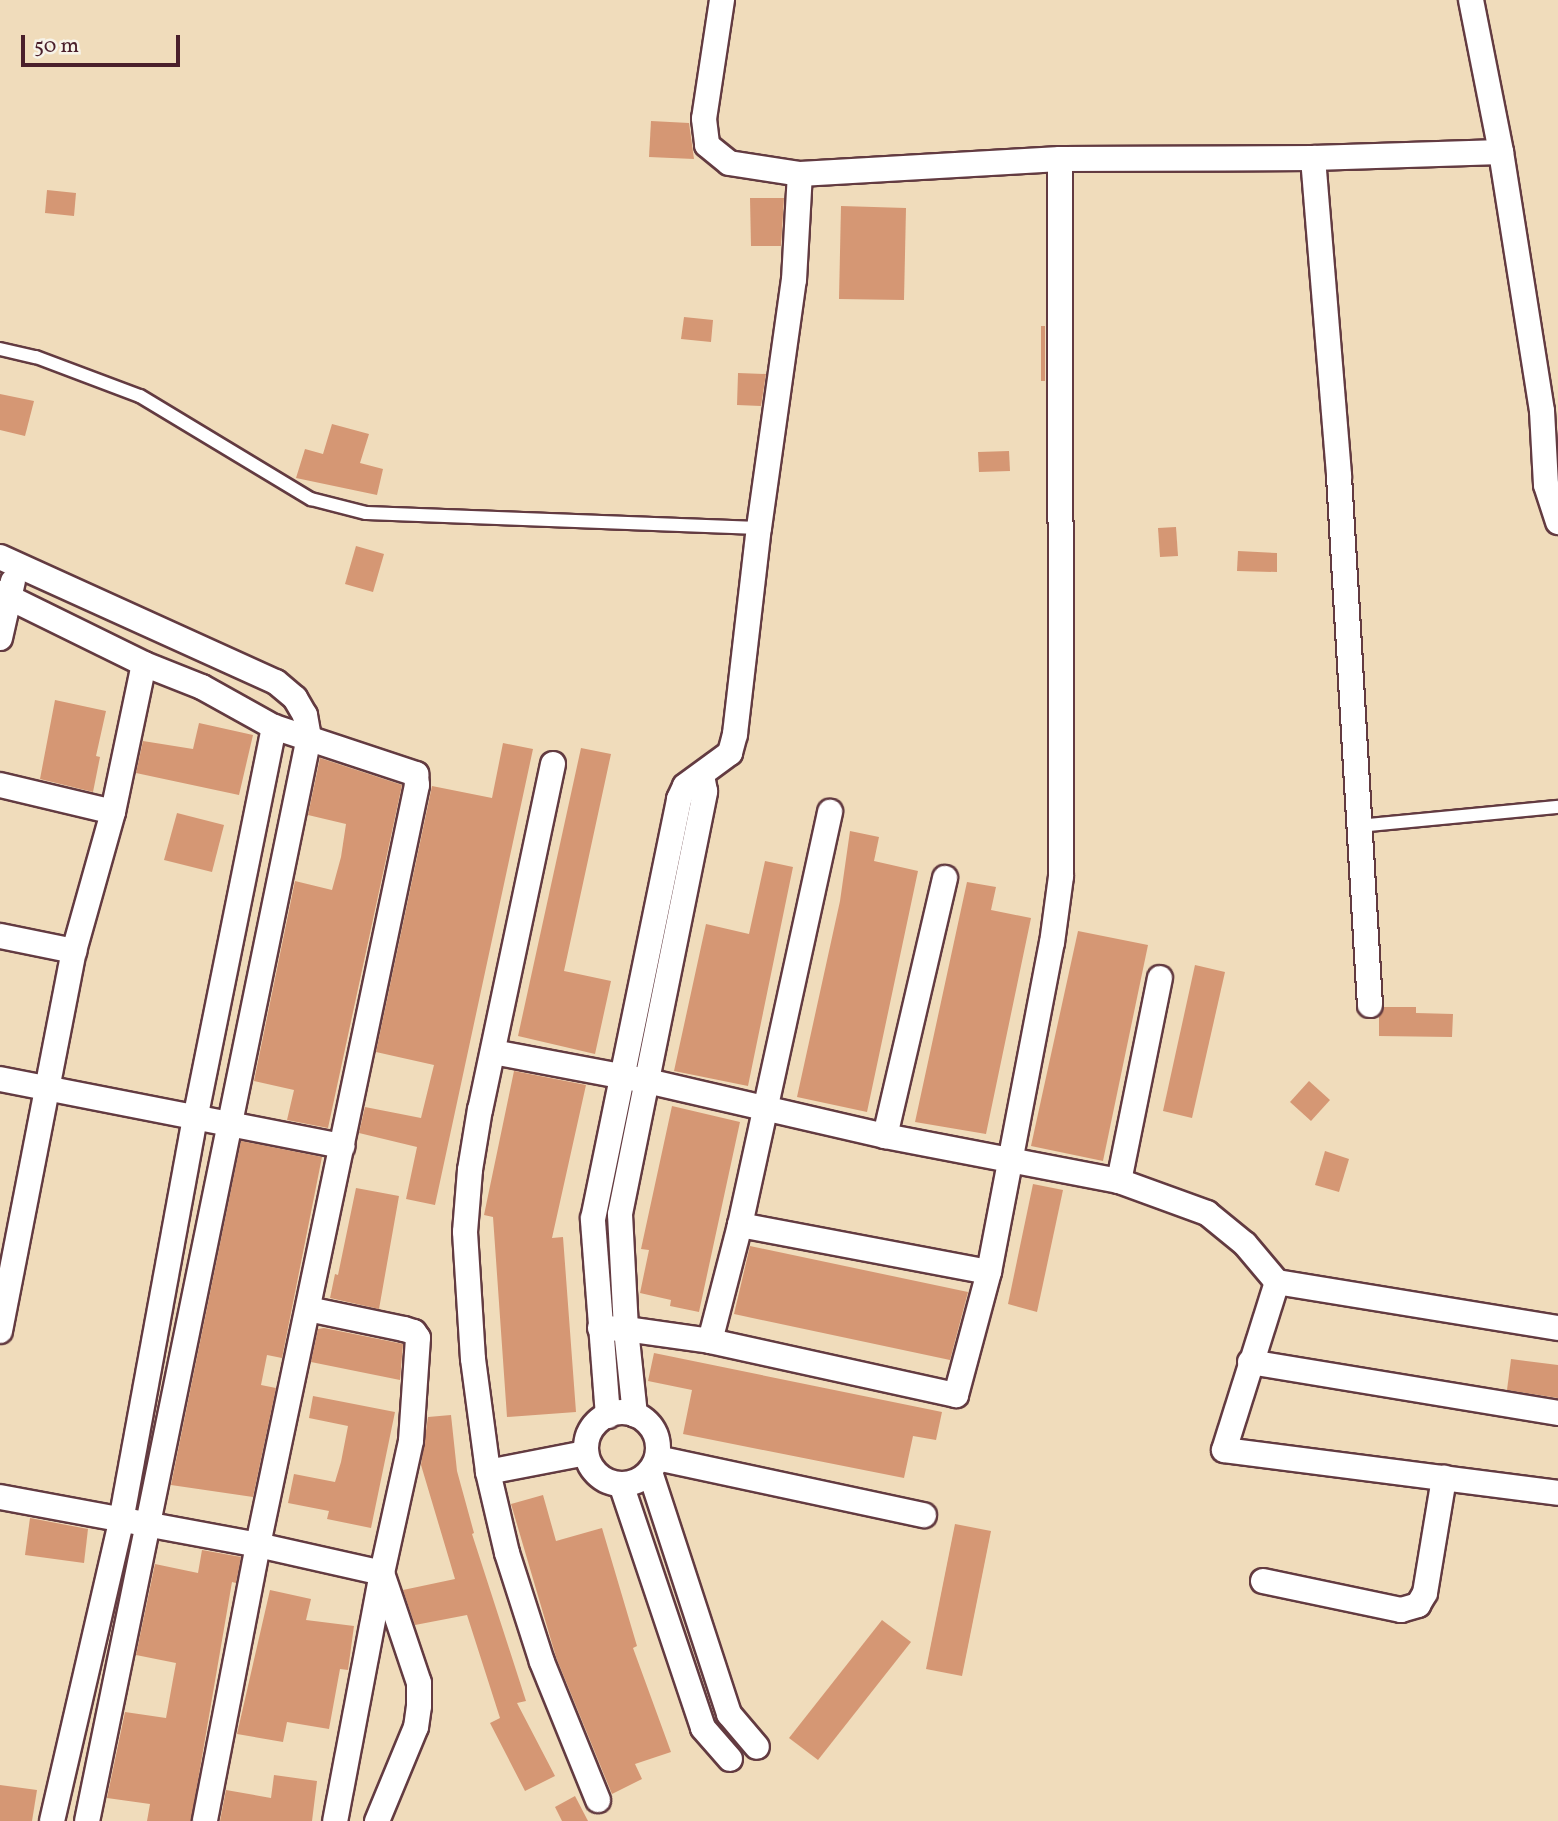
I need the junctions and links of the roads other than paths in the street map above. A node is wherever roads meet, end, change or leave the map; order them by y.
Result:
1 (722, 0) edge
2 (1471, 0) edge
3 (1501, 152) junction
4 (1313, 158) junction
5 (1060, 159) junction
6 (800, 174) junction
7 (0, 349) edge
8 (1558, 522) edge
9 (759, 528) junction
10 (9, 561) edge
11 (4, 595) edge
12 (0, 638) edge
13 (144, 664) junction
14 (274, 727) junction
15 (309, 737) junction
16 (553, 764) dead end
17 (702, 776) junction
18 (0, 785) edge
19 (1558, 807) edge
20 (113, 812) junction
21 (830, 812) dead end
22 (1359, 826) junction
23 (945, 878) dead end
24 (0, 936) edge
25 (74, 951) junction
26 (1160, 978) dead end
27 (1370, 1005) dead end
28 (493, 1052) junction
29 (622, 1076) junction
30 (0, 1079) edge
31 (647, 1081) junction
32 (46, 1089) junction
33 (766, 1108) junction
34 (195, 1119) junction
35 (230, 1124) junction
36 (885, 1136) junction
37 (343, 1146) junction
38 (1009, 1159) junction
39 (1119, 1181) junction
40 (740, 1225) junction
41 (989, 1272) junction
42 (1278, 1282) junction
43 (309, 1309) junction
44 (600, 1328) junction
45 (1558, 1328) edge
46 (626, 1329) junction
47 (0, 1331) edge
48 (710, 1340) junction
49 (1250, 1362) junction
50 (1558, 1413) edge
51 (635, 1415) junction
52 (608, 1416) junction
53 (586, 1452) junction
54 (653, 1465) junction
55 (488, 1472) junction
56 (1444, 1478) junction
57 (621, 1484) junction
58 (1558, 1493) edge
59 (0, 1497) edge
60 (923, 1515) dead end
61 (121, 1521) junction
62 (148, 1526) junction
63 (258, 1545) junction
64 (382, 1573) junction
65 (1263, 1581) dead end
66 (757, 1747) dead end
67 (730, 1759) dead end
68 (598, 1800) dead end
69 (52, 1821) edge
70 (87, 1821) edge
71 (205, 1821) edge
72 (335, 1821) edge
73 (377, 1821) edge

1 - 6 street
2 - 3 street
3 - 4 street
3 - 8 street
4 - 5 street
4 - 22 street
5 - 6 street
5 - 38 street
6 - 9 street
7 - 9 lane
9 - 17 street
10 - 11 street
10 - 15 street
11 - 12 street
11 - 13 street
13 - 14 street
13 - 20 street
14 - 15 street
14 - 34 street
15 - 35 street
15 - 37 street
16 - 28 street
17 - 29 street
17 - 31 street
18 - 20 street
19 - 22 lane
20 - 25 street
21 - 33 street
22 - 27 street
23 - 36 street
24 - 25 street
25 - 32 street
26 - 39 street
28 - 29 street
28 - 55 street
29 - 31 street
29 - 44 street
30 - 32 street
31 - 33 street
31 - 46 street
32 - 34 street
32 - 47 street
33 - 36 street
33 - 40 street
34 - 35 street
34 - 61 street
35 - 37 street
35 - 62 street
36 - 38 street
37 - 43 street
38 - 39 street
38 - 41 street
39 - 42 street
40 - 41 street
40 - 48 street
41 - 48 street
42 - 45 street
42 - 49 street
43 - 63 street
43 - 64 street
44 - 46 street
44 - 52 street
46 - 48 street
46 - 51 street
49 - 50 street
49 - 56 street
51 - 52 street
51 - 54 street
52 - 53 street
53 - 55 street
53 - 57 street
54 - 57 street
54 - 60 street
54 - 66 street
55 - 68 street
56 - 58 street
56 - 65 street
57 - 67 street
59 - 61 street
61 - 62 street
61 - 69 street
62 - 63 street
62 - 70 street
63 - 64 street
63 - 71 street
64 - 72 street
64 - 73 street

